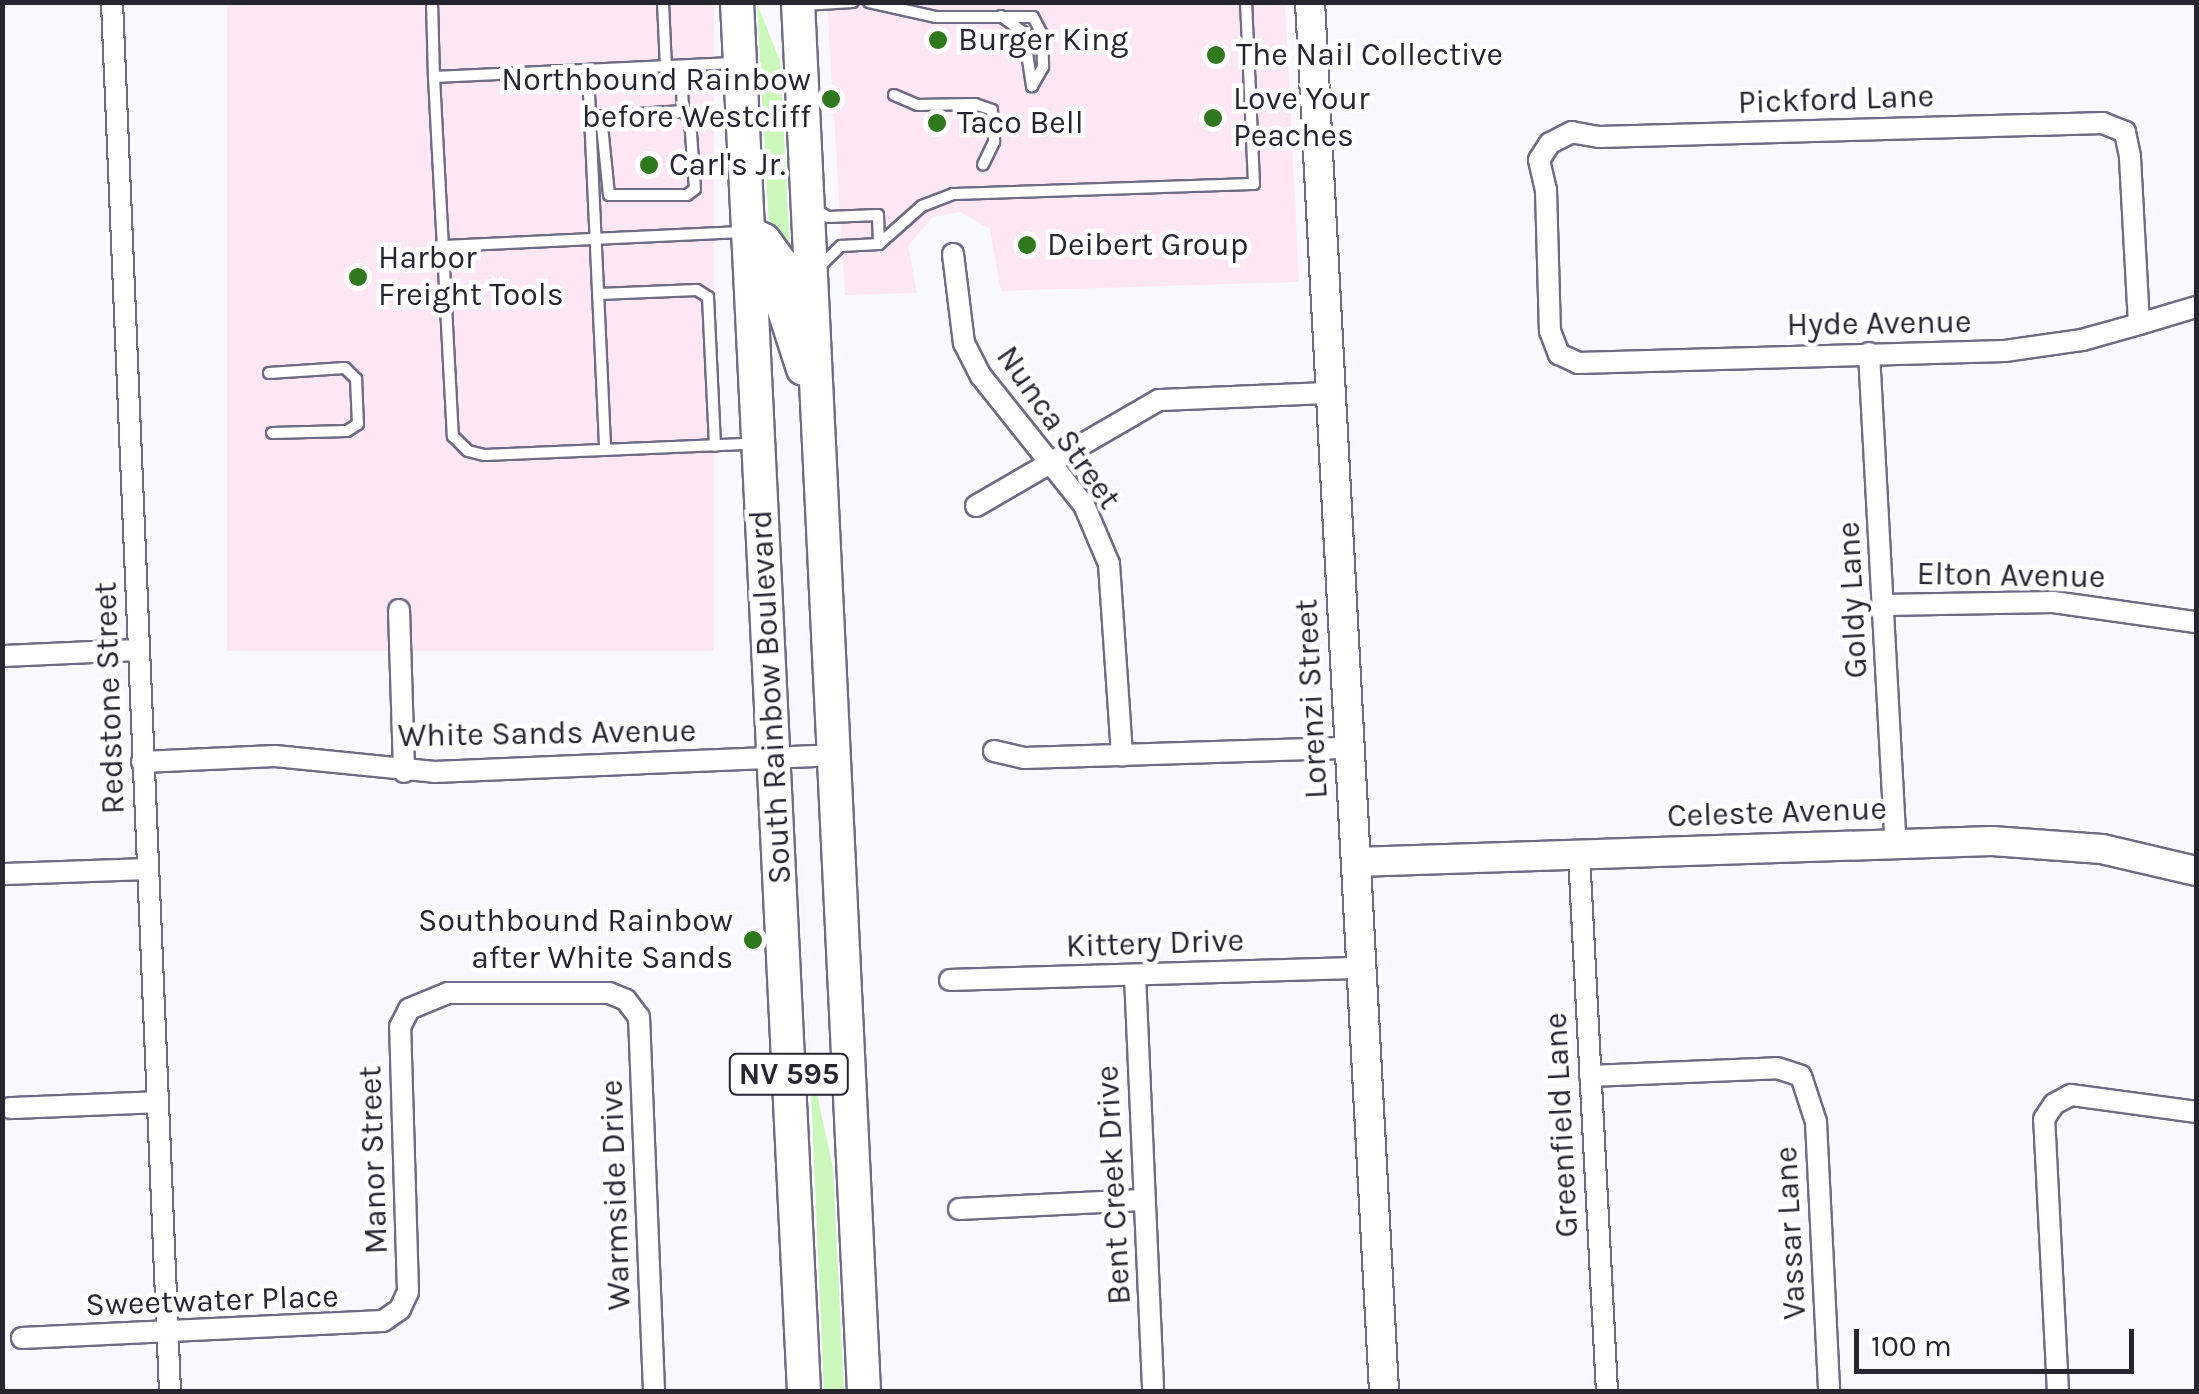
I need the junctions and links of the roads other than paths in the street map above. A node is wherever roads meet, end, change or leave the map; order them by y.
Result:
1 (112, 2) edge
2 (432, 2) edge
3 (663, 2) edge
4 (736, 2) edge
5 (852, 2) edge
6 (869, 2) edge
7 (1246, 2) edge
8 (1310, 2) edge
9 (798, 4) edge
10 (994, 14) junction
11 (740, 63) junction
12 (681, 66) junction
13 (666, 67) junction
14 (588, 71) junction
15 (434, 78) junction
16 (894, 95) dead end
17 (683, 111) junction
18 (596, 117) junction
19 (983, 165) dead end
20 (598, 173) junction
21 (807, 204) junction
22 (748, 232) junction
23 (596, 238) junction
24 (880, 244) junction
25 (444, 246) junction
26 (954, 254) dead end
27 (811, 277) junction
28 (599, 294) junction
29 (2196, 307) edge
30 (2139, 324) junction
31 (1869, 352) junction
32 (1559, 354) joint
33 (269, 373) dead end
34 (1329, 394) junction
35 (817, 414) junction
36 (272, 433) dead end
37 (759, 444) junction
38 (715, 446) junction
39 (605, 450) junction
40 (1052, 463) junction
41 (976, 506) dead end
42 (1884, 605) junction
43 (399, 610) dead end
44 (2196, 622) edge
45 (139, 650) junction
46 (2, 656) edge
47 (1350, 748) junction
48 (994, 750) dead end
49 (834, 754) junction
50 (1122, 756) junction
51 (773, 757) junction
52 (142, 762) junction
53 (404, 772) junction
54 (1896, 844) junction
55 (1579, 854) junction
56 (1356, 862) junction
57 (145, 868) junction
58 (2196, 871) edge
59 (2, 874) edge
60 (1361, 968) junction
61 (1135, 975) junction
62 (950, 980) dead end
63 (408, 1009) joint
64 (1590, 1076) junction
65 (158, 1102) junction
66 (10, 1108) dead end
67 (2196, 1112) edge
68 (1143, 1200) junction
69 (959, 1209) dead end
70 (400, 1309) joint
71 (168, 1332) junction
72 (22, 1338) dead end
73 (170, 1392) edge
74 (654, 1392) edge
75 (804, 1392) edge
76 (864, 1392) edge
77 (1154, 1392) edge
78 (1384, 1392) edge
79 (1607, 1392) edge
80 (1829, 1392) edge
81 (2058, 1392) edge

1 - 45 street, Redstone Street
2 - 15 lane
3 - 13 lane
4 - 11 main road, South Rainbow Boulevard / NV 595
5 - 9 lane
6 - 10 lane
7 - 24 lane
8 - 34 street, Lorenzi Street
9 - 21 main road, South Rainbow Boulevard / NV 595
10 - 10 lane
11 - 12 lane
11 - 22 main road, South Rainbow Boulevard / NV 595
12 - 13 lane
12 - 17 lane
13 - 14 lane
14 - 15 lane
14 - 18 lane
15 - 25 lane
16 - 19 lane
17 - 18 lane
17 - 20 lane
18 - 20 lane
20 - 23 lane
21 - 24 lane
21 - 27 main road, South Rainbow Boulevard / NV 595
22 - 23 lane
22 - 35 main road
22 - 37 main road, South Rainbow Boulevard / NV 595
23 - 25 lane
23 - 28 lane
24 - 27 lane
25 - 39 lane
26 - 40 street, Nunca Street
27 - 35 main road, South Rainbow Boulevard / NV 595
28 - 38 lane
28 - 39 lane
29 - 30 street, Hyde Avenue
30 - 31 street, Hyde Avenue
30 - 32 street, Pickford Lane
31 - 32 street, Hyde Avenue
31 - 42 street, Goldy Lane
33 - 36 lane
34 - 40 street
34 - 47 street, Lorenzi Street
35 - 49 main road, South Rainbow Boulevard / NV 595
37 - 38 lane
37 - 51 main road, South Rainbow Boulevard / NV 595
38 - 39 lane
40 - 41 street
40 - 50 street, Nunca Street
42 - 44 street, Elton Avenue
42 - 54 street, Goldy Lane
43 - 53 street
45 - 46 street
45 - 52 street, Redstone Street
47 - 50 street
47 - 56 street, Lorenzi Street
48 - 50 street
49 - 51 street, White Sands Avenue
49 - 76 main road, South Rainbow Boulevard / NV 595
51 - 53 street, White Sands Avenue
51 - 75 main road, South Rainbow Boulevard / NV 595
52 - 53 street, White Sands Avenue
52 - 57 street, Redstone Street
54 - 55 street, Celeste Avenue
54 - 58 street, Celeste Avenue
55 - 56 street, Celeste Avenue
55 - 64 street, Greenfield Lane
56 - 60 street, Lorenzi Street
57 - 59 street
57 - 65 street, Redstone Street
60 - 61 street, Kittery Drive
60 - 78 street, Lorenzi Street
61 - 62 street, Kittery Drive
61 - 68 street, Bent Creek Drive
63 - 70 street, Manor Street
63 - 74 street, Warmside Drive
64 - 79 street, Greenfield Lane
64 - 80 street, Vassar Lane
65 - 66 street
65 - 71 street, Redstone Street
67 - 81 street
68 - 69 street
68 - 77 street, Bent Creek Drive
70 - 71 street, Sweetwater Place
71 - 72 street, Sweetwater Place
71 - 73 street, Redstone Street

